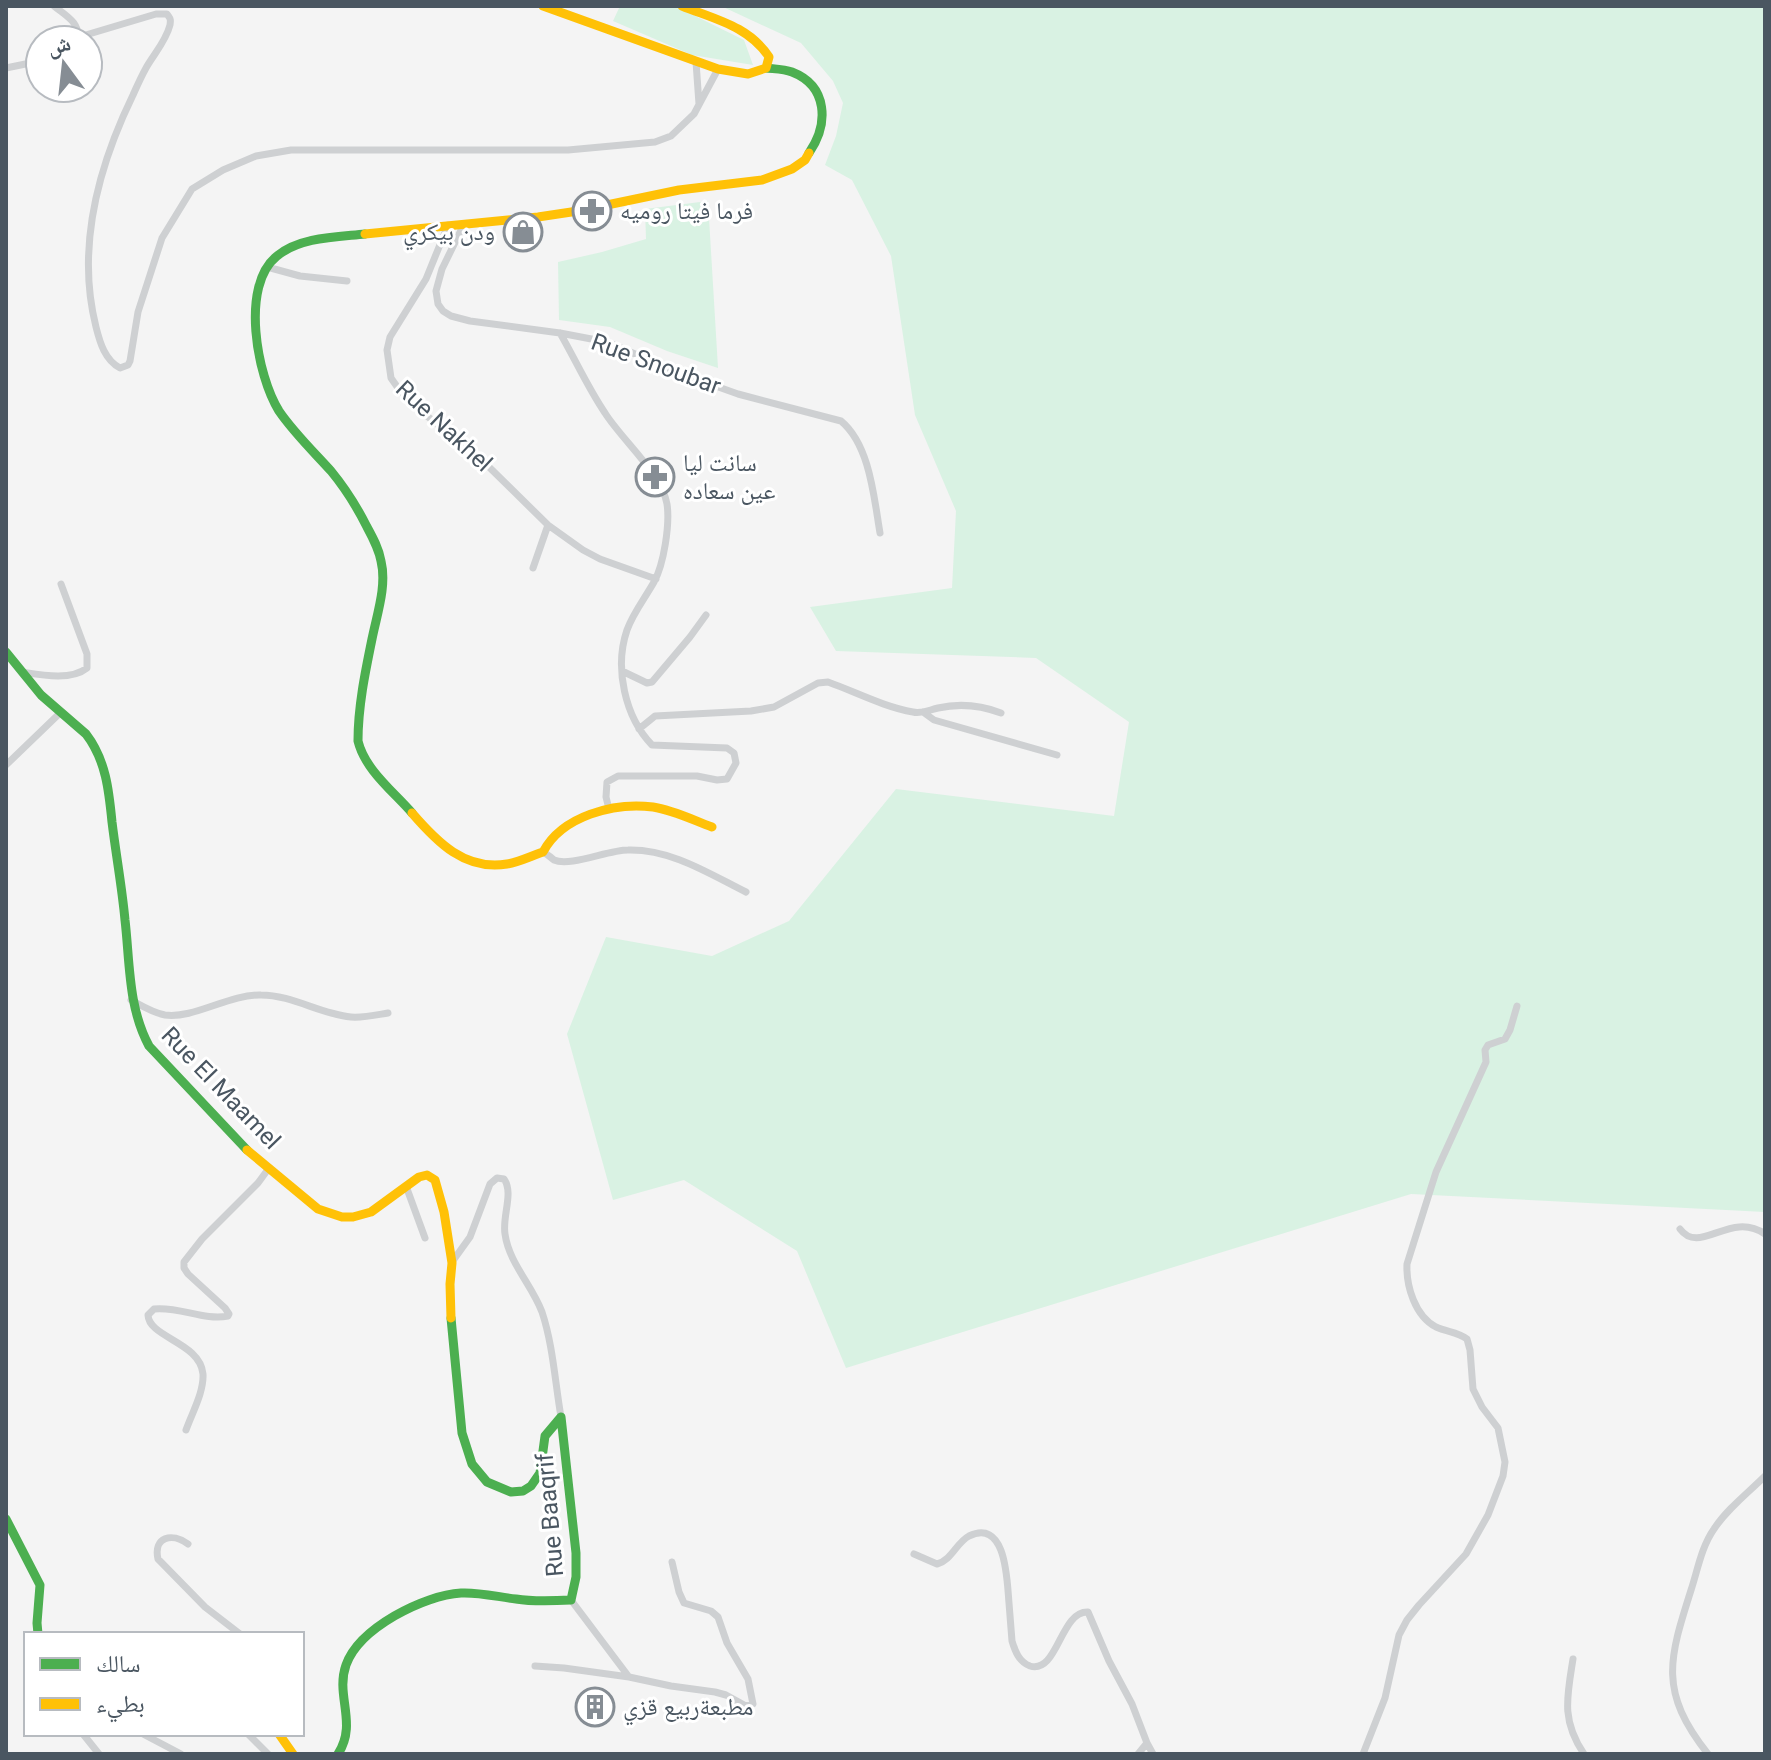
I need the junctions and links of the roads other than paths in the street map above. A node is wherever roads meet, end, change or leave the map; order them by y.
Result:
1 (54, 6) edge
2 (543, 6) edge
3 (682, 6) edge
4 (75, 24) edge
5 (104, 30) edge
6 (696, 62) junction
7 (766, 68) junction
8 (718, 69) junction
9 (699, 107) junction
10 (464, 224) junction
11 (448, 225) junction
12 (267, 267) junction
13 (347, 281) dead end
14 (560, 333) junction
15 (548, 525) junction
16 (880, 533) dead end
17 (533, 568) dead end
18 (656, 579) junction
19 (61, 584) dead end
20 (706, 615) dead end
21 (6, 652) edge
22 (622, 671) junction
23 (22, 672) junction
24 (923, 712) junction
25 (60, 713) junction
26 (1001, 713) dead end
27 (639, 729) junction
28 (1057, 755) dead end
29 (6, 765) edge
30 (609, 809) junction
31 (712, 827) dead end
32 (543, 852) junction
33 (746, 892) dead end
34 (131, 1000) junction
35 (1517, 1006) dead end
36 (388, 1013) dead end
37 (269, 1168) junction
38 (406, 1186) junction
39 (1680, 1229) dead end
40 (1765, 1234) edge
41 (425, 1238) dead end
42 (452, 1263) junction
43 (561, 1417) junction
44 (186, 1430) dead end
45 (1765, 1476) edge
46 (6, 1519) edge
47 (188, 1544) dead end
48 (914, 1554) dead end
49 (672, 1562) dead end
50 (571, 1600) junction
51 (38, 1632) edge
52 (237, 1632) edge
53 (1573, 1659) dead end
54 (535, 1666) dead end
55 (629, 1677) junction
56 (85, 1736) edge
57 (146, 1736) edge
58 (250, 1736) edge
59 (280, 1736) edge
60 (1147, 1743) junction
61 (99, 1754) edge
62 (181, 1754) edge
63 (268, 1754) edge
64 (293, 1754) edge
65 (338, 1754) edge
66 (1138, 1754) edge
67 (1153, 1754) edge
68 (1363, 1754) edge
69 (1584, 1754) edge
70 (1708, 1754) edge

1 - 4 street
2 - 6 street
3 - 7 street
5 - 9 street
6 - 8 street
6 - 9 street
7 - 8 street
7 - 10 street
8 - 9 street
10 - 11 street
10 - 14 street, Rue Snoubar
11 - 12 street
11 - 15 street, Rue Nakhel
12 - 13 street
12 - 32 street
14 - 16 street, Rue Snoubar
14 - 18 street
15 - 17 street
15 - 18 street, Rue Nakhel
18 - 22 street
19 - 23 street
20 - 22 street
21 - 23 street, Rue El Maamel
22 - 27 street
23 - 25 street, Rue El Maamel
24 - 26 street
24 - 27 street
24 - 28 street
25 - 29 street
25 - 34 street, Rue El Maamel
27 - 30 street
30 - 31 street
30 - 32 street
32 - 33 street
34 - 36 street
34 - 37 street, Rue El Maamel
35 - 68 street
37 - 38 street, Rue El Maamel
37 - 44 street
38 - 41 street
38 - 42 street
39 - 40 street
42 - 43 street
42 - 43 street
43 - 50 street, Rue Baaqrif
45 - 70 street
46 - 51 street
47 - 52 street
48 - 60 street
49 - 55 street
50 - 55 street
50 - 65 street, Rue Baaqrif
53 - 69 street
54 - 55 street
56 - 61 street
57 - 62 street
58 - 63 street
59 - 64 street
60 - 66 street
60 - 67 street

